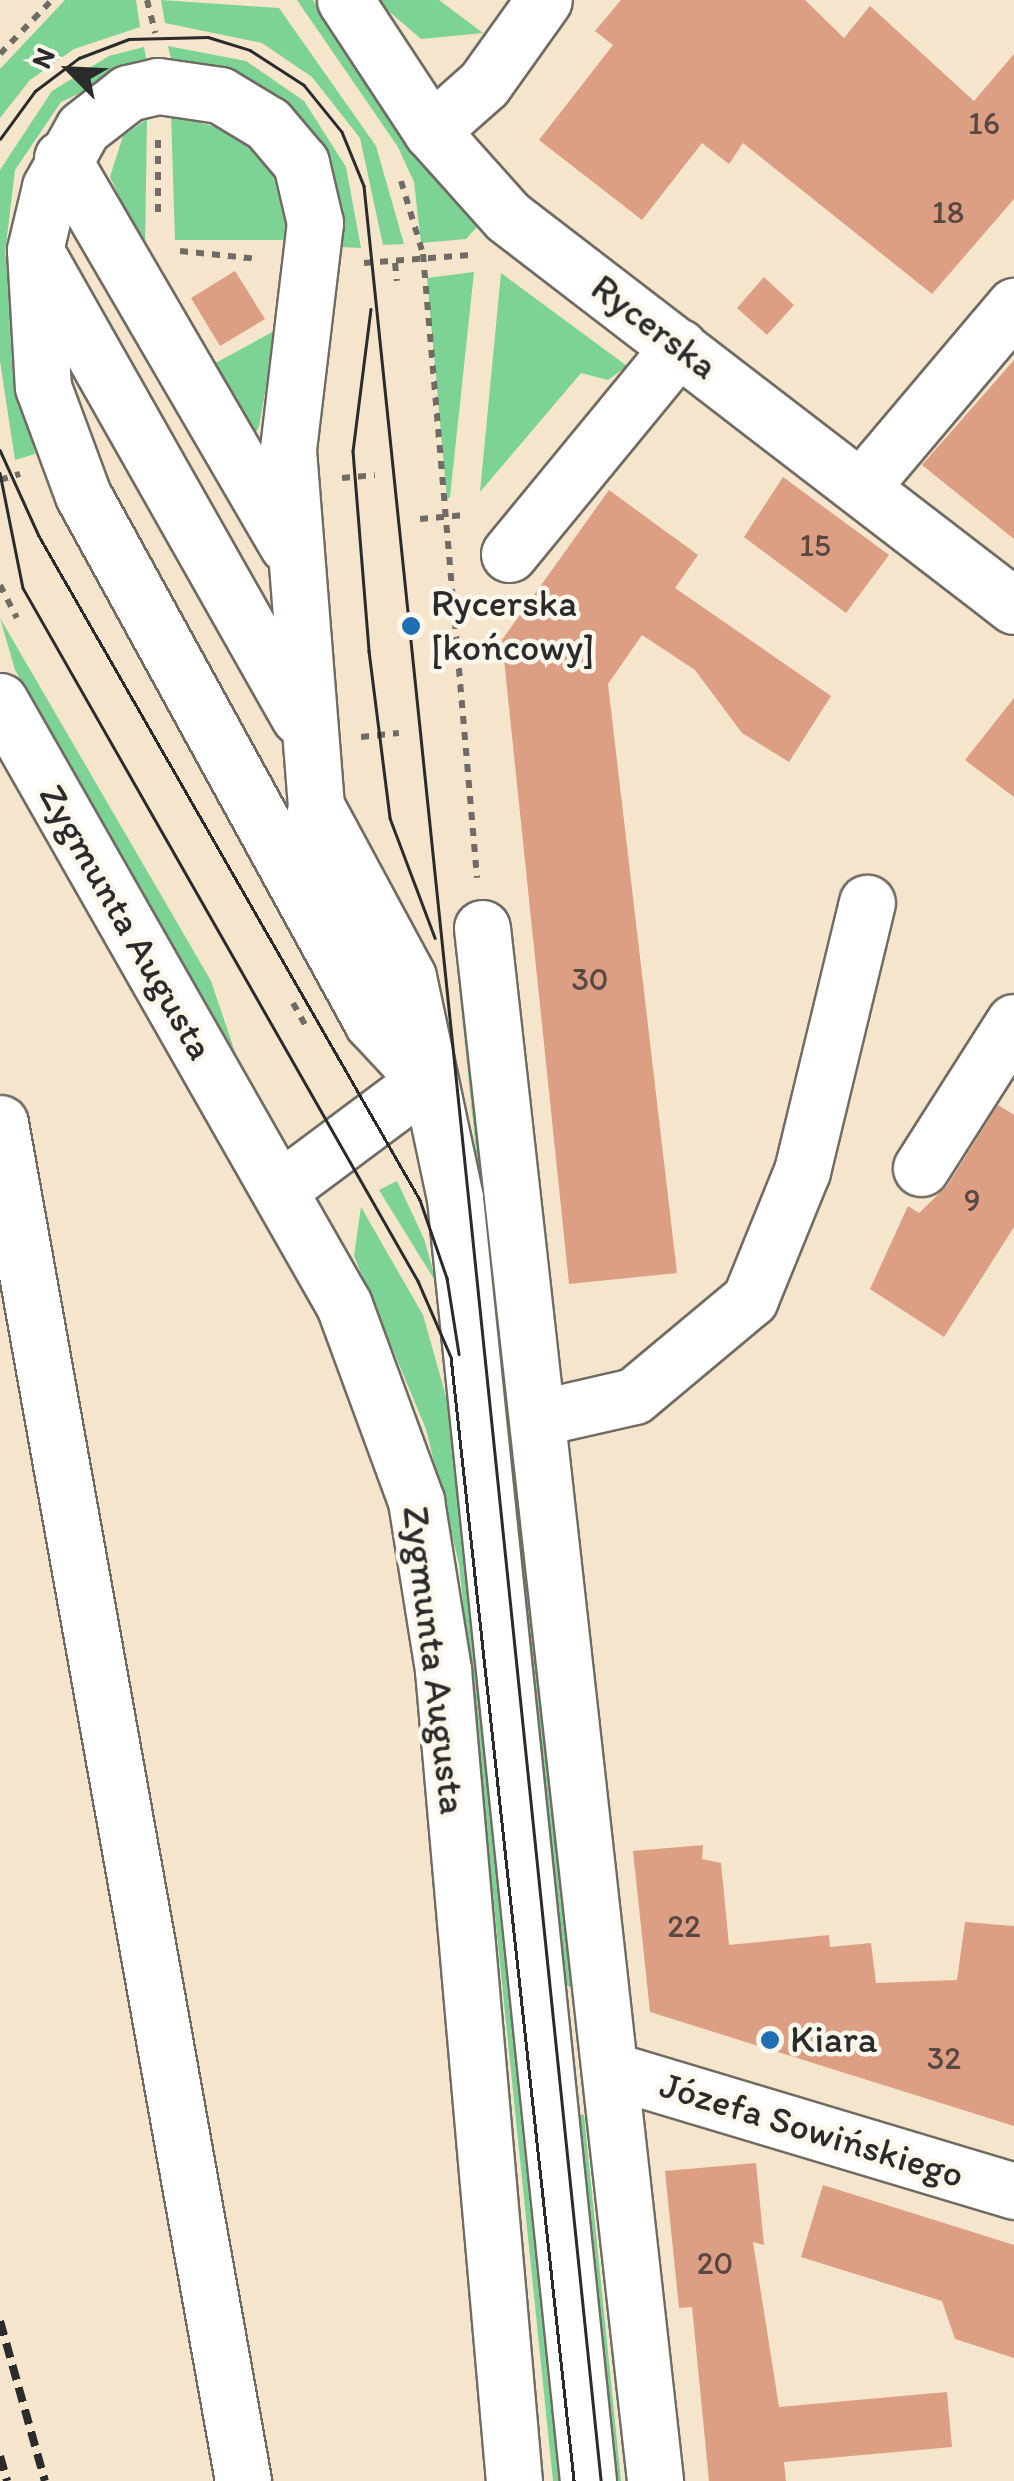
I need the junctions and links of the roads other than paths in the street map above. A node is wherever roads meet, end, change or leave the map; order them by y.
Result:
1 (345, 0) edge
2 (544, 0) edge
3 (432, 130) junction
4 (62, 158) junction
5 (34, 250) junction
6 (1014, 306) edge
7 (679, 347) junction
8 (862, 486) junction
9 (290, 550) junction
10 (509, 554) dead end
11 (1014, 606) edge
12 (0, 701) edge
13 (335, 736) junction
14 (316, 806) junction
15 (301, 884) junction
16 (866, 903) dead end
17 (482, 928) road end
18 (1014, 1022) edge
19 (426, 1080) junction
20 (0, 1124) edge
21 (920, 1168) dead end
22 (280, 1189) junction
23 (538, 1418) junction
24 (611, 2070) junction
25 (1014, 2190) edge
26 (243, 2481) edge
27 (514, 2481) edge
28 (588, 2481) edge
29 (654, 2481) edge

1 - 3 street, Rycerska
2 - 3 street
3 - 7 street, Rycerska
4 - 5 street
4 - 9 street
4 - 9 street
5 - 13 street
5 - 15 street
6 - 8 street
7 - 8 street, Rycerska
7 - 10 street
8 - 11 street, Rycerska
9 - 13 street
12 - 22 street, Zygmunta Augusta
13 - 14 street
14 - 15 street
14 - 19 street
15 - 19 street
16 - 23 street
17 - 23 street
18 - 21 street
19 - 22 street
19 - 28 street
20 - 26 street
22 - 27 street, Zygmunta Augusta
23 - 24 street
24 - 25 street, Józefa Sowińskiego
24 - 29 street

